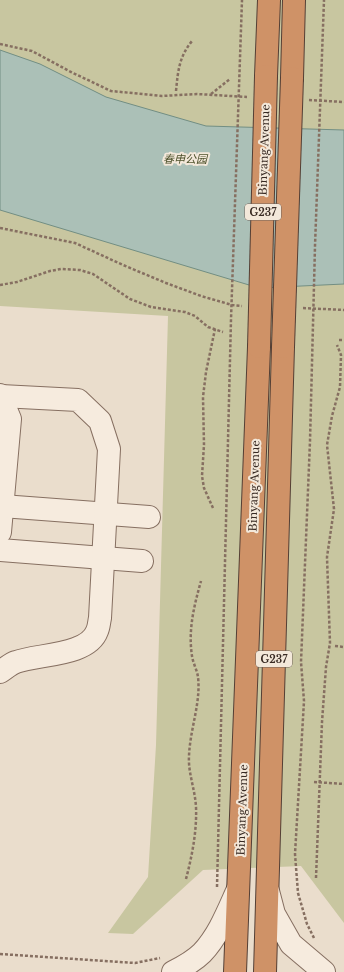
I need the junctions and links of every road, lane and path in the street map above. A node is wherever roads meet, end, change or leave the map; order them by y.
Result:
1 (242, 0) edge
2 (269, 0) edge
3 (294, 0) edge
4 (324, 0) edge
5 (192, 41) dead end
6 (0, 44) edge
7 (230, 79) dead end
8 (176, 91) dead end
9 (211, 95) junction
10 (250, 97) dead end
11 (305, 100) dead end
12 (344, 102) edge
13 (0, 228) edge
14 (0, 285) edge
15 (247, 306) dead end
16 (298, 308) dead end
17 (344, 310) edge
18 (215, 329) junction
19 (223, 332) dead end
20 (339, 340) dead end
21 (344, 340) edge
22 (337, 345) dead end
23 (0, 395) edge
24 (2, 506) junction
25 (213, 508) dead end
26 (105, 513) junction
27 (148, 517) dead end
28 (0, 532) edge
29 (0, 550) edge
30 (103, 559) junction
31 (142, 562) dead end
32 (201, 581) dead end
33 (335, 646) dead end
34 (344, 647) edge
35 (0, 672) edge
36 (314, 782) dead end
37 (319, 783) junction
38 (344, 784) edge
39 (316, 878) dead end
40 (186, 879) dead end
41 (267, 885) junction
42 (239, 888) junction
43 (217, 894) dead end
44 (315, 940) dead end
45 (0, 954) edge
46 (170, 964) edge
47 (235, 972) edge
48 (264, 972) edge
49 (324, 972) edge

1 - 43 path
2 - 42 highway, Binyang Avenue / G237, bridge
3 - 41 highway, G237, bridge
4 - 44 path
5 - 8 path
6 - 9 path
7 - 9 path
9 - 10 path
11 - 12 path
13 - 15 path
14 - 18 path
16 - 17 path
18 - 19 path
18 - 25 path
20 - 21 path
22 - 37 path
23 - 24 street
23 - 26 street
24 - 26 street
24 - 28 street
26 - 27 street
26 - 30 street
29 - 30 street
30 - 31 street
30 - 35 street
32 - 40 path
33 - 34 path
36 - 37 path
37 - 38 path
37 - 39 path
41 - 48 highway, G237
41 - 49 street
42 - 46 street
42 - 47 highway, Binyang Avenue / G237
45 - 46 path

